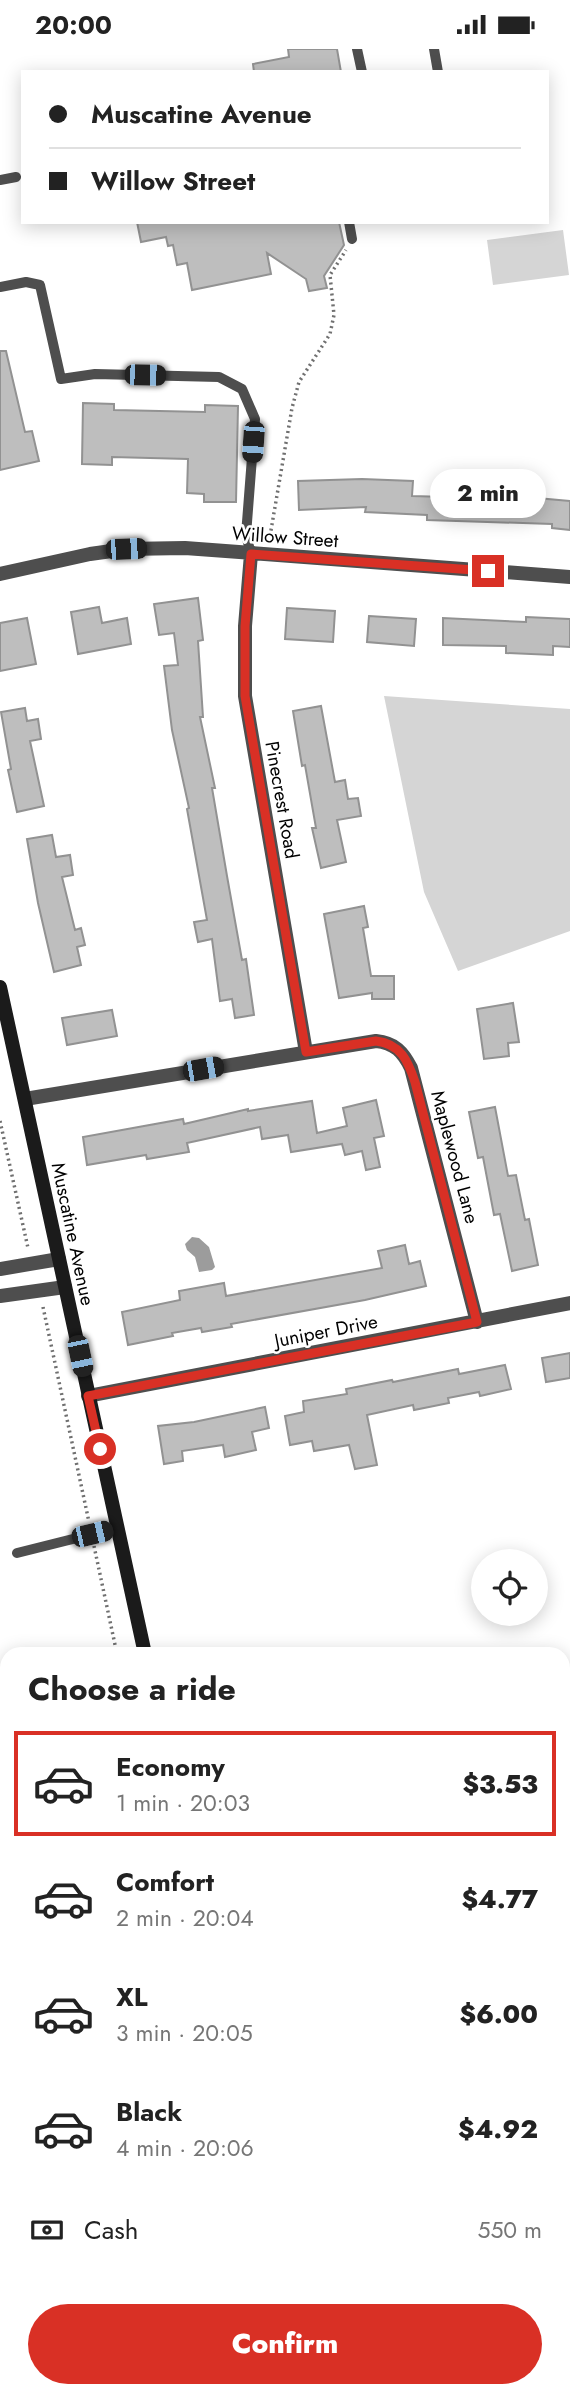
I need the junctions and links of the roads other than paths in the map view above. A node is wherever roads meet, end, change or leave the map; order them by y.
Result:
1 (357, 49) edge
2 (434, 49) edge
3 (362, 70) edge
4 (438, 70) edge
5 (16, 177) dead end
6 (0, 180) edge
7 (349, 224) edge
8 (352, 239) road end
9 (0, 287) edge
10 (251, 554) junction
11 (0, 574) edge
12 (570, 577) edge
13 (0, 987) edge
14 (306, 1052) junction
15 (24, 1099) junction
16 (59, 1259) junction
17 (0, 1269) edge
18 (65, 1287) junction
19 (0, 1296) edge
20 (570, 1303) edge
21 (477, 1322) junction
22 (88, 1396) junction
23 (117, 1528) junction
24 (17, 1553) dead end
25 (143, 1647) edge

1 - 3 lane
2 - 4 lane
5 - 6 lane
7 - 8 lane
9 - 10 lane
10 - 11 street, Willow Street
10 - 12 street, Willow Street
10 - 14 street, Pinecrest Road
13 - 15 main road, Muscatine Avenue
14 - 15 street, Maplewood Lane
14 - 21 street, Maplewood Lane
15 - 16 main road, Muscatine Avenue
16 - 17 street
16 - 18 main road, Muscatine Avenue
18 - 19 street
18 - 22 main road, Muscatine Avenue
20 - 21 street, Juniper Drive
21 - 22 street, Juniper Drive
22 - 23 main road, Muscatine Avenue
23 - 24 lane
23 - 25 main road, Muscatine Avenue

